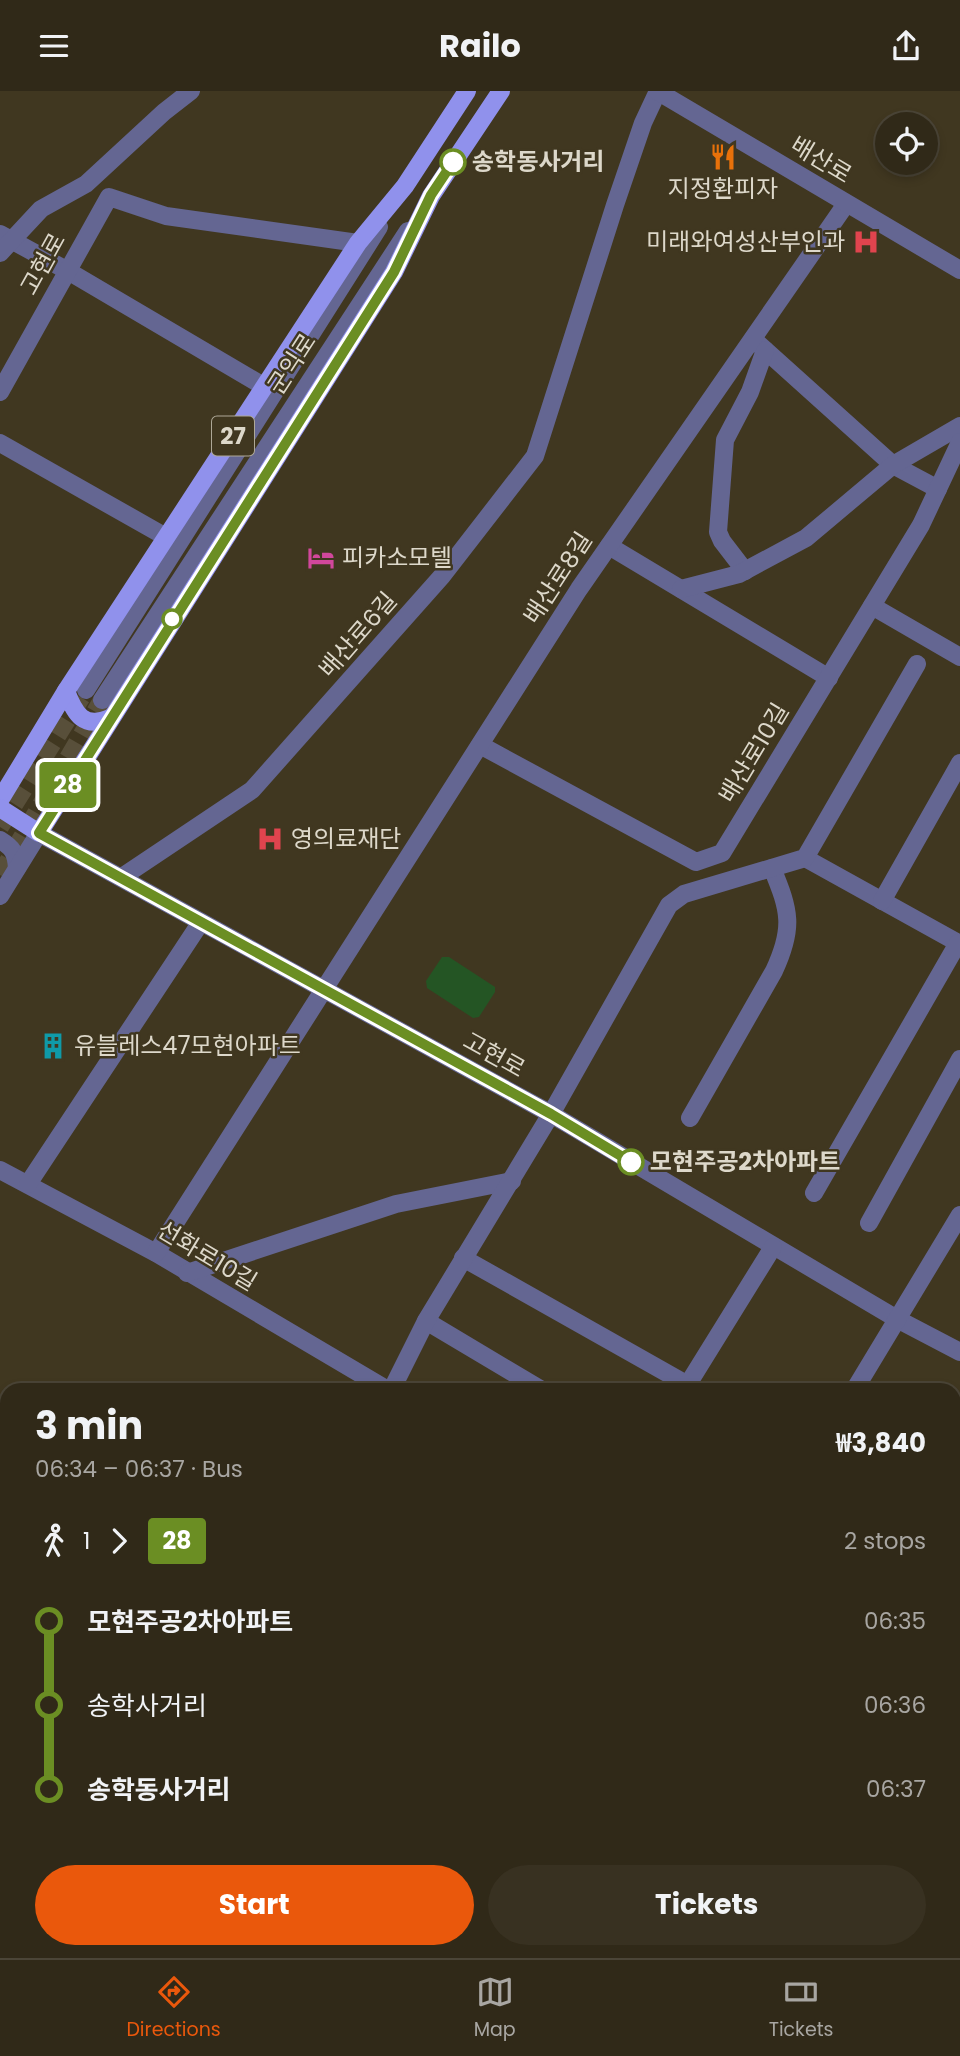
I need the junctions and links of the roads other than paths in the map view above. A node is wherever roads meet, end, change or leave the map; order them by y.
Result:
1 (191, 91) edge
2 (467, 91) edge
3 (501, 91) edge
4 (658, 91) edge
5 (405, 185) junction
6 (431, 195) junction
7 (846, 204) junction
8 (4, 242) edge
9 (358, 243) junction
10 (68, 271) junction
11 (960, 271) edge
12 (759, 344) junction
13 (265, 387) junction
14 (0, 392) edge
15 (960, 426) edge
16 (960, 442) edge
17 (0, 443) edge
18 (893, 465) junction
19 (938, 489) junction
20 (166, 537) junction
21 (609, 546) junction
22 (745, 571) junction
23 (681, 589) junction
24 (872, 606) junction
25 (960, 657) edge
26 (917, 663) dead end
27 (828, 678) junction
28 (86, 689) tunnel mouth
29 (66, 691) junction
30 (102, 700) tunnel mouth
31 (110, 717) junction
32 (480, 745) junction
33 (960, 763) edge
34 (0, 800) edge
35 (0, 809) edge
36 (39, 833) junction
37 (0, 839) edge
38 (805, 858) junction
39 (17, 868) junction
40 (772, 868) junction
41 (122, 877) junction
42 (0, 896) edge
43 (882, 901) junction
44 (201, 922) junction
45 (959, 944) edge
46 (325, 989) junction
47 (960, 1059) edge
48 (551, 1114) junction
49 (690, 1118) dead end
50 (0, 1170) edge
51 (512, 1181) junction
52 (28, 1184) junction
53 (814, 1193) dead end
54 (960, 1215) edge
55 (869, 1223) dead end
56 (773, 1247) junction
57 (156, 1253) junction
58 (463, 1258) junction
59 (187, 1273) junction
60 (897, 1319) junction
61 (426, 1321) junction
62 (960, 1352) edge
63 (376, 1383) edge
64 (395, 1383) edge
65 (530, 1383) edge
66 (679, 1383) edge
67 (688, 1383) edge
68 (859, 1383) edge

1 - 8 street
2 - 5 main road, 군익로 / 27
3 - 6 main road, 군익로 / 27
4 - 7 street, 배산로
4 - 41 street, 배산로6길
5 - 9 main road, 27
5 - 28 street, 군익로
6 - 30 street, 군익로
6 - 31 main road, 27
7 - 11 street, 배산로
7 - 12 street, 배산로8길
8 - 10 street
9 - 10 street, 고현로
9 - 13 main road, 27
10 - 13 street
10 - 14 street, 고현로
12 - 18 street
12 - 21 street, 배산로8길
12 - 22 street
13 - 20 main road, 27
15 - 18 street
16 - 19 street, 배산로10길
17 - 20 street
18 - 19 street
18 - 22 street
19 - 24 street, 배산로10길
20 - 29 main road, 27
21 - 23 street
21 - 32 street, 배산로8길
22 - 23 street
23 - 27 street
24 - 25 street
24 - 27 street, 배산로10길
26 - 38 street
27 - 32 street, 배산로10길
29 - 31 main road
29 - 34 main road, 27
31 - 36 main road, 27
32 - 46 street, 배산로8길
33 - 43 street
35 - 36 main road, 고현로
36 - 39 street
36 - 41 street, 고현로
37 - 39 street
38 - 40 street
38 - 43 street
39 - 42 street
40 - 48 street
40 - 49 street
41 - 44 street, 고현로
43 - 45 street
44 - 46 street, 고현로
44 - 52 street
45 - 53 street
46 - 48 street, 고현로
46 - 57 street, 배산로8길
47 - 55 street
48 - 51 street
48 - 56 street, 고현로
50 - 52 street, 선화로10길
51 - 58 street
51 - 59 street
52 - 57 street, 선화로10길
54 - 60 street
56 - 60 street, 고현로
56 - 67 street
57 - 59 street, 선화로10길
58 - 61 street
58 - 66 street
59 - 63 street, 선화로10길
60 - 62 street, 고현로
60 - 68 street
61 - 64 street
61 - 65 street

